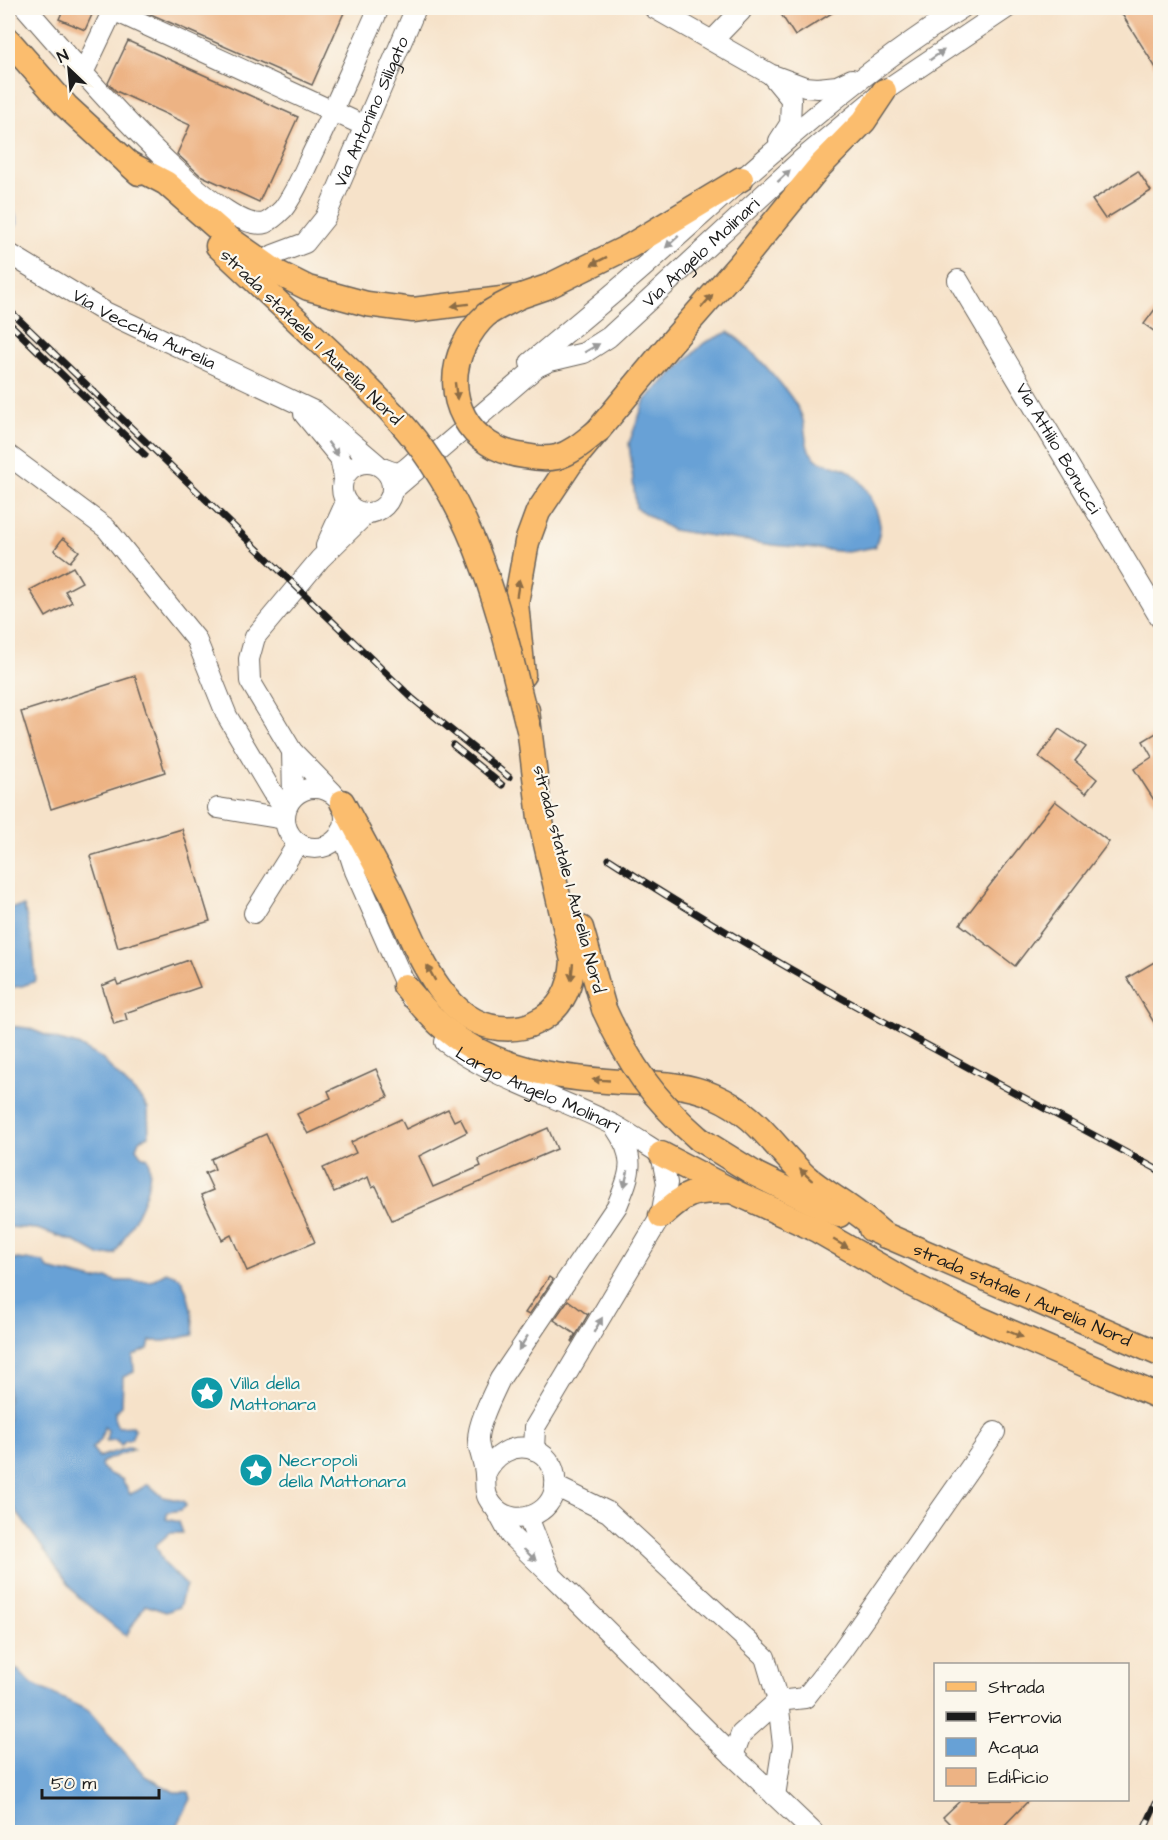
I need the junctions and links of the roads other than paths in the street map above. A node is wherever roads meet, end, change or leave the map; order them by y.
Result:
1 (26, 8) edge
2 (379, 8) edge
3 (416, 8) edge
4 (654, 8) edge
5 (739, 8) edge
6 (962, 8) edge
7 (1007, 8) edge
8 (114, 9) edge
9 (8, 40) edge
10 (713, 40) junction
11 (869, 72) junction
12 (83, 73) junction
13 (770, 74) junction
14 (884, 91) junction
15 (333, 111) junction
16 (365, 126) junction
17 (771, 154) junction
18 (128, 163) junction
19 (741, 179) junction
20 (8, 254) edge
21 (273, 255) dead end
22 (958, 280) dead end
23 (518, 297) junction
24 (283, 398) junction
25 (600, 429) junction
26 (8, 455) edge
27 (381, 467) junction
28 (344, 477) junction
29 (393, 490) junction
30 (346, 502) junction
31 (367, 513) junction
32 (320, 559) junction
33 (1161, 618) edge
34 (531, 740) junction
35 (292, 751) junction
36 (337, 798) junction
37 (218, 808) dead end
38 (287, 808) junction
39 (342, 831) junction
40 (298, 843) junction
41 (317, 848) junction
42 (355, 872) junction
43 (254, 913) dead end
44 (405, 986) junction
45 (613, 1125) junction
46 (661, 1154) junction
47 (732, 1191) junction
48 (661, 1216) junction
49 (885, 1236) junction
50 (1161, 1354) edge
51 (1161, 1397) edge
52 (995, 1432) dead end
53 (534, 1450) junction
54 (485, 1475) junction
55 (555, 1486) junction
56 (496, 1509) junction
57 (528, 1517) junction
58 (551, 1575) junction
59 (778, 1701) junction
60 (734, 1756) junction
61 (775, 1796) junction
62 (813, 1833) edge

1 - 12 street
2 - 15 street
3 - 16 street, Via Antonino Siligato
4 - 10 street
5 - 10 street
6 - 11 street, Via Angelo Molinari
14 -> 7 street, Via Angelo Molinari
8 - 12 street
8 - 15 street
9 - 18 main road, strada stataele 1 Aurelia Nord
10 - 13 street
11 - 13 street
11 - 17 street, Via Angelo Molinari
12 - 15 street
13 - 17 street
25 -> 14 main road
29 -> 14 street, Via Angelo Molinari
15 - 16 street
16 - 21 street, Via Antonino Siligato
17 - 19 street, Via Angelo Molinari
23 -> 18 main road
18 - 34 main road, strada stataele 1 Aurelia Nord, bridge
19 -> 23 main road
19 -> 27 street, Via Angelo Molinari
20 - 24 street, Via Vecchia Aurelia
22 - 33 street, Via Attilio Bonucci
23 -> 25 main road, bridge
24 - 27 street, Via Vecchia Aurelia
24 -> 28 street, Via Vecchia Aurelia
34 -> 25 main road, bridge
26 - 38 street
27 - 28 street
27 - 29 street
28 - 30 street
29 - 31 street
30 - 31 street
30 - 32 street
31 - 32 street
32 - 35 street
34 -> 36 main road
34 - 49 main road, strada statale 1 Aurelia Nord, bridge
35 - 36 street
35 - 38 street
36 - 38 street
36 - 39 street
37 - 38 street
38 - 40 street
39 - 41 street
39 - 42 street
40 - 41 street
40 - 43 street
41 - 42 street
42 - 44 street
44 - 45 street, Largo Angelo Molinari
49 -> 44 main road
45 - 46 street, Largo Angelo Molinari
45 -> 54 street
46 - 47 main road
46 - 48 street
47 - 48 main road
47 -> 51 main road
53 -> 48 street
49 - 50 main road, strada statale 1 Aurelia Nord
52 - 59 street
53 - 54 street
53 - 55 street
54 - 56 street
55 - 57 street
55 - 59 street
56 - 57 street
56 -> 58 street
57 - 58 street
58 - 60 street
59 - 60 street
59 - 61 street
60 - 61 street
61 - 62 street

